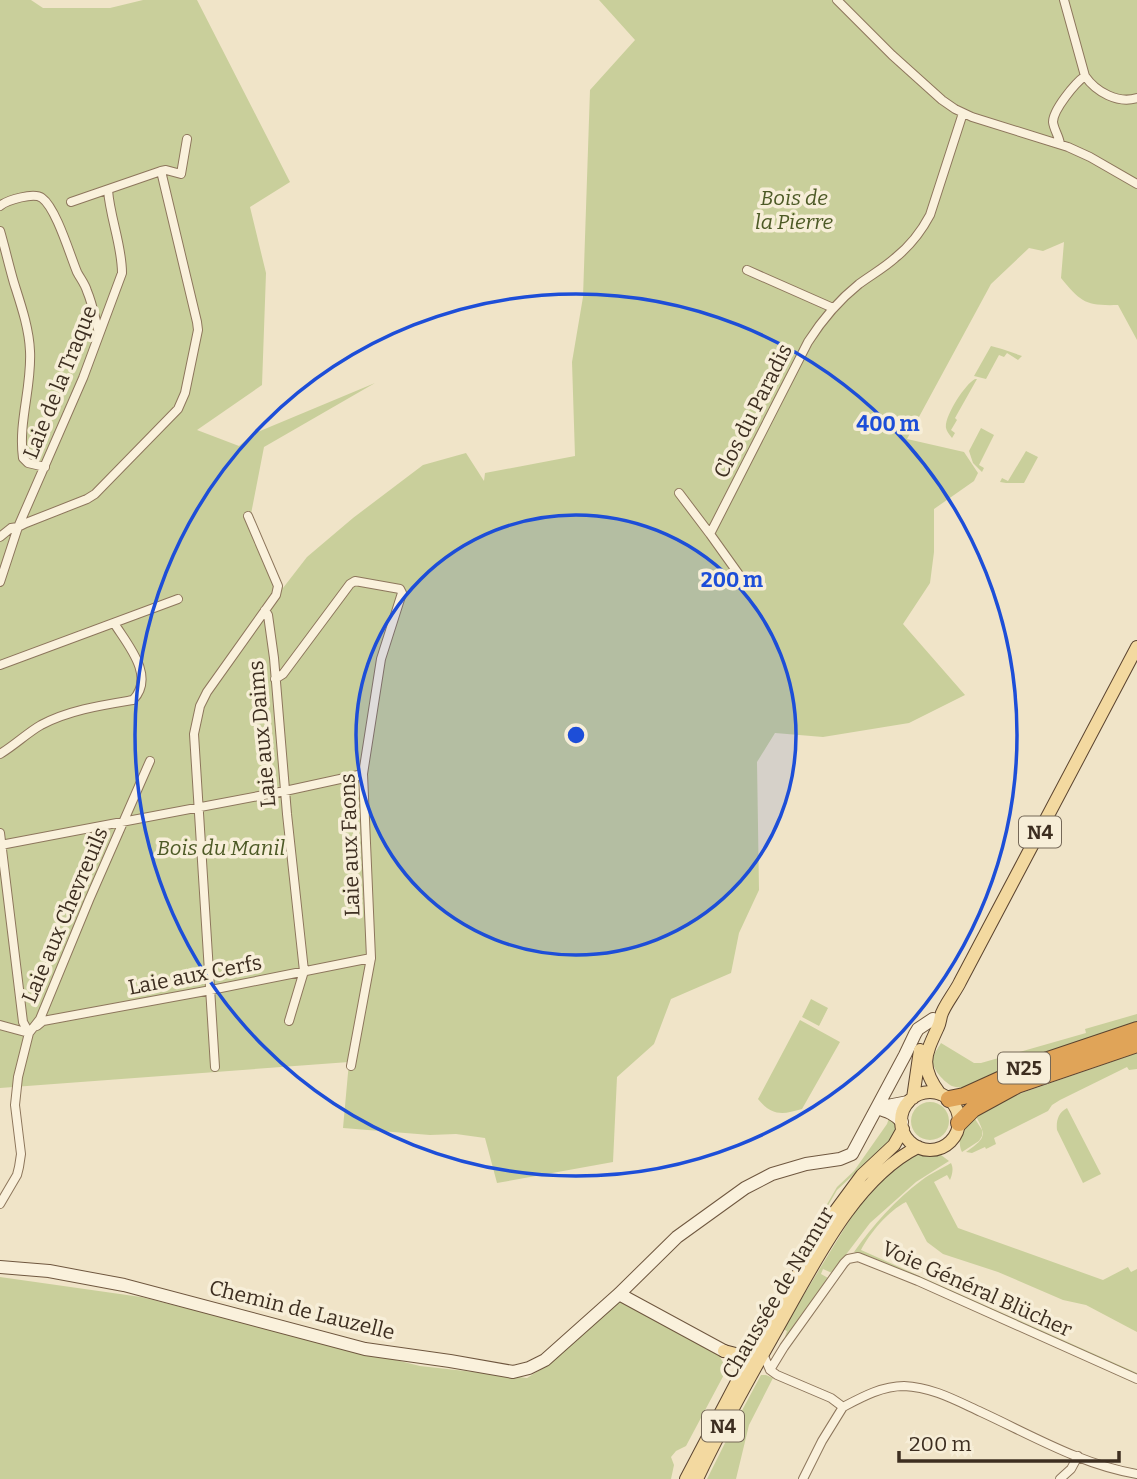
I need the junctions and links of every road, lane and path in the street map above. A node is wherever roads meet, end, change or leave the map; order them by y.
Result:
1 (838, 0) edge
2 (1064, 0) edge
3 (1085, 76) junction
4 (1137, 97) edge
5 (963, 113) junction
6 (187, 139) dead end
7 (1060, 144) junction
8 (161, 171) junction
9 (1137, 184) edge
10 (108, 190) junction
11 (71, 202) dead end
12 (1, 205) edge
13 (0, 231) edge
14 (747, 270) dead end
15 (833, 308) junction
16 (99, 333) junction
17 (45, 467) junction
18 (680, 493) dead end
19 (248, 516) dead end
20 (19, 527) junction
21 (710, 534) junction
22 (0, 537) edge
23 (0, 582) edge
24 (745, 583) dead end
25 (178, 599) dead end
26 (265, 610) junction
27 (114, 623) junction
28 (1137, 647) edge
29 (0, 664) edge
30 (275, 679) junction
31 (0, 754) edge
32 (150, 761) dead end
33 (363, 774) junction
34 (285, 791) junction
35 (197, 807) junction
36 (124, 822) junction
37 (0, 833) edge
38 (1, 847) edge
39 (371, 958) junction
40 (304, 971) junction
41 (211, 990) junction
42 (937, 1017) junction
43 (289, 1021) dead end
44 (0, 1025) edge
45 (1137, 1030) edge
46 (29, 1032) junction
47 (1137, 1044) edge
48 (351, 1066) dead end
49 (215, 1067) dead end
50 (944, 1096) junction
51 (911, 1100) junction
52 (877, 1108) junction
53 (959, 1123) junction
54 (902, 1125) junction
55 (919, 1147) junction
56 (0, 1205) edge
57 (0, 1267) edge
58 (619, 1294) junction
59 (724, 1351) junction
60 (757, 1354) junction
61 (770, 1370) junction
62 (747, 1373) junction
63 (1137, 1379) edge
64 (843, 1407) junction
65 (1078, 1456) junction
66 (1137, 1474) edge
67 (686, 1479) edge
68 (697, 1479) edge
69 (803, 1479) edge
70 (1060, 1479) edge

1 - 5 street
2 - 3 street
3 - 4 street
3 - 7 street
5 - 7 street
5 - 15 street, Clos du Paradis
6 - 8 street
7 - 9 street
8 - 10 street
8 - 20 street
10 - 11 street
10 - 16 street, Laie de la Traque
12 - 16 street
13 - 17 street
14 - 15 street
15 - 21 street, Clos du Paradis
16 - 17 street, Laie de la Traque
17 - 20 street, Laie de la Traque
18 - 21 street
19 - 26 street
20 - 22 street
20 - 23 street, Laie de la Traque
21 - 24 street
25 - 27 street
26 - 30 street, Laie aux Daims
26 - 35 street
27 - 29 street
27 - 31 street
28 - 42 main road, Chaussée de Namur / N4
30 - 33 street, Laie aux Faons
30 - 34 street, Laie aux Daims
32 - 36 street, Laie aux Chevreuils
33 - 34 street
33 - 39 street, Laie aux Faons
34 - 35 street
34 - 40 street, Laie aux Daims
35 - 36 street
35 - 41 street
36 - 38 street
36 - 46 street, Laie aux Chevreuils
37 - 38 street
38 - 46 street
39 - 40 street, Laie aux Cerfs
39 - 48 street, Laie aux Faons
40 - 41 street, Laie aux Cerfs
40 - 43 street, Laie aux Daims
41 - 46 street, Laie aux Cerfs
41 - 49 street
42 - 50 main road, Chaussée de Namur / N4
42 - 51 main road, Chaussée de Namur / N4
42 - 52 street, Chemin de Lauzelle
44 - 46 street
45 - 50 highway, N25
46 - 56 street, Laie aux Chevreuils
47 - 53 highway, N25
50 - 51 main road
50 - 53 main road, Chaussée de Namur / N4
51 - 52 street
51 - 54 main road, Chaussée de Namur / N4
52 - 54 street
52 - 58 street, Chemin de Lauzelle
53 - 55 main road, Chaussée de Namur / N4
54 - 55 main road
54 - 60 main road, Chaussée de Namur / N4
55 - 60 main road, Chaussée de Namur / N4
57 - 58 street, Chemin de Lauzelle
58 - 59 street
59 - 60 main road
59 - 62 main road
60 - 61 street
60 - 62 main road, Chaussée de Namur / N4
61 - 62 street
61 - 63 street, Voie Général Blücher
61 - 64 street
62 - 67 main road, Chaussée de Namur / N4
62 - 68 main road, Chaussée de Namur / N4
64 - 65 street
64 - 69 street
65 - 66 street
65 - 70 street

